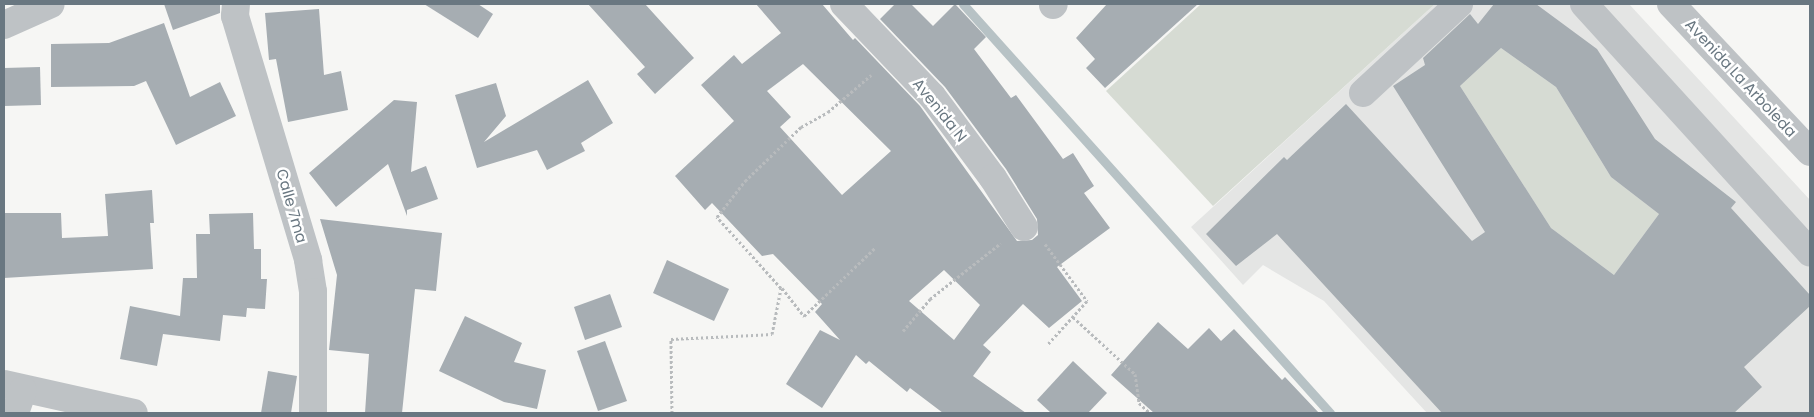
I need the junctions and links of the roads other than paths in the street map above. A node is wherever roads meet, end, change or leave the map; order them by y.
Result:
1 (51, 4) edge
2 (236, 4) edge
3 (844, 4) edge
4 (1459, 4) edge
5 (1584, 4) edge
6 (1671, 4) edge
7 (4, 25) edge
8 (1363, 93) dead end
9 (1810, 152) edge
10 (1024, 227) road end
11 (1810, 252) edge
12 (14, 396) edge
13 (134, 413) edge
14 (313, 413) edge

1 - 7 street
2 - 14 street, Calle 7ma
3 - 10 street, Avenida N
4 - 8 street
5 - 11 street
6 - 9 street, Avenida La Arboleda
12 - 13 street

